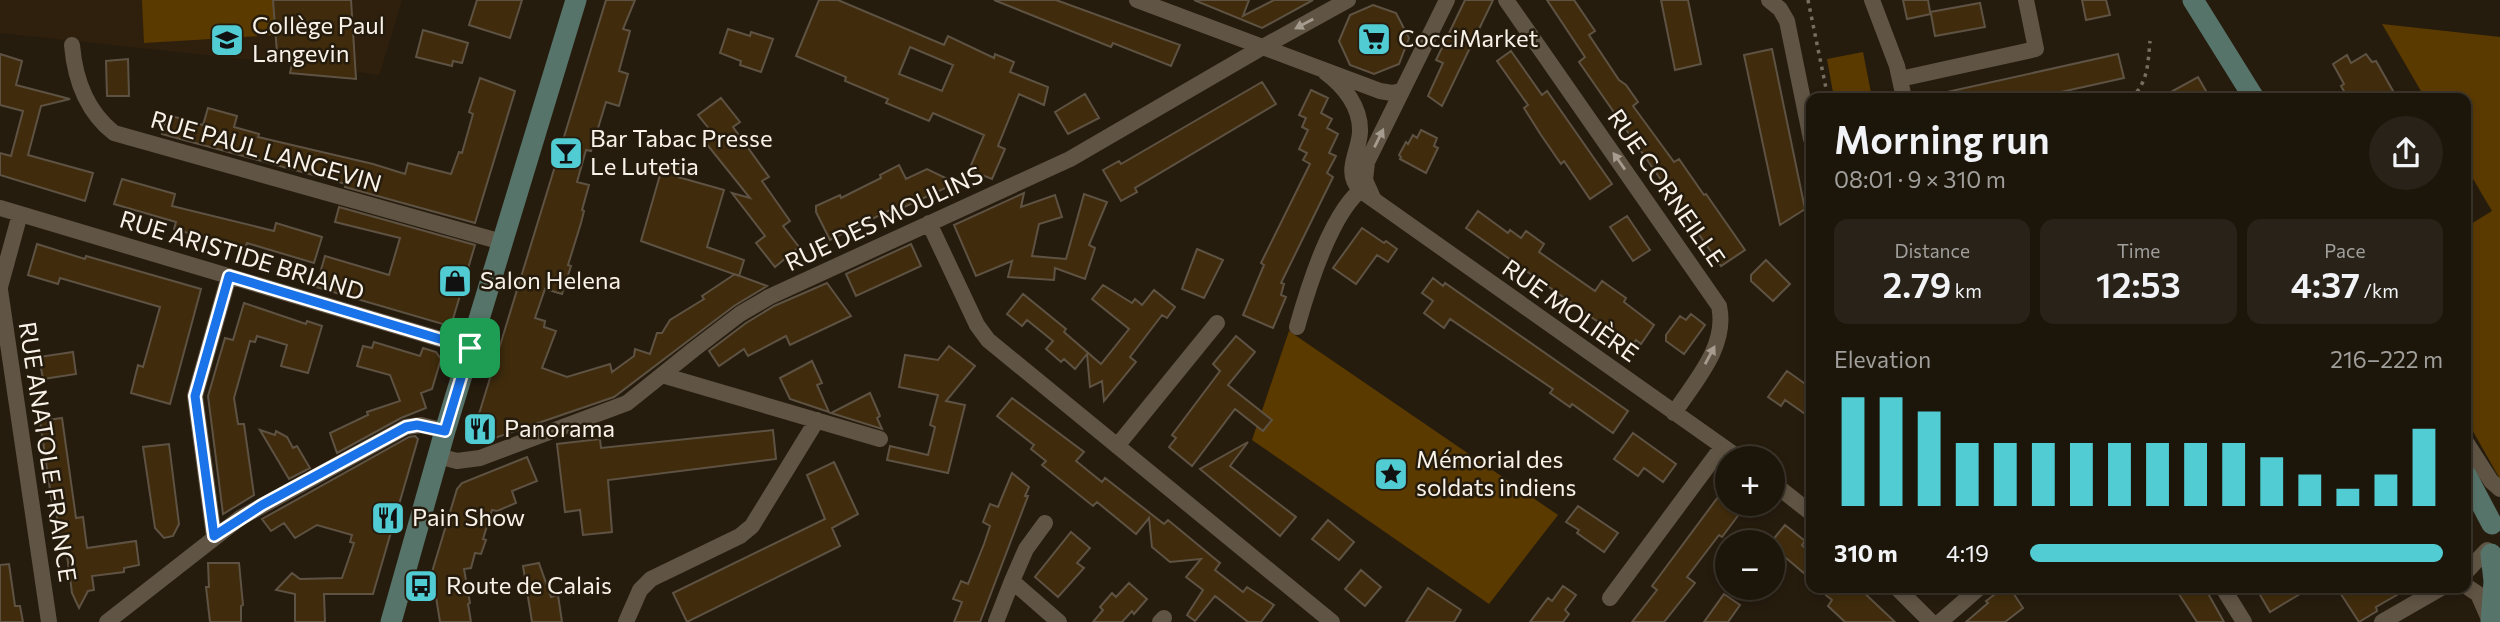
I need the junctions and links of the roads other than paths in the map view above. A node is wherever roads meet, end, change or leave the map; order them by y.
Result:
1 (576, 0) edge
2 (1137, 0) edge
3 (1348, 0) edge
4 (1447, 0) edge
5 (1506, 0) edge
6 (1769, 0) edge
7 (1872, 0) edge
8 (2026, 0) edge
9 (2193, 0) edge
10 (72, 45) dead end
11 (1261, 47) junction
12 (1325, 72) junction
13 (1900, 79) junction
14 (1401, 90) junction
15 (1903, 93) edge
16 (2251, 93) edge
17 (1806, 114) edge
18 (1363, 188) junction
19 (0, 208) edge
20 (20, 214) junction
21 (929, 223) junction
22 (502, 242) junction
23 (229, 276) junction
24 (0, 288) edge
25 (1217, 323) dead end
26 (1297, 327) dead end
27 (470, 348) junction
28 (662, 375) junction
29 (1674, 413) junction
30 (817, 421) junction
31 (445, 431) junction
32 (880, 439) dead end
33 (1117, 446) junction
34 (1721, 446) edge
35 (2471, 450) edge
36 (438, 456) junction
37 (1715, 456) edge
38 (2471, 483) edge
39 (2500, 489) edge
40 (1785, 492) edge
41 (1806, 509) edge
42 (2496, 522) edge
43 (1045, 523) dead end
44 (214, 536) junction
45 (2493, 554) edge
46 (2471, 569) edge
47 (1012, 581) junction
48 (2471, 589) edge
49 (1902, 593) edge
50 (1973, 593) edge
51 (2226, 593) edge
52 (2433, 593) edge
53 (1610, 598) dead end
54 (49, 622) edge
55 (107, 622) edge
56 (391, 622) edge
57 (626, 622) edge
58 (996, 622) edge
59 (1059, 622) edge
60 (1332, 622) edge
61 (1931, 622) edge
62 (1940, 622) edge
63 (2244, 622) edge
64 (2382, 622) edge
65 (2491, 622) edge

1 - 22 main road
2 - 11 street
3 -> 11 street, RUE DES MOULINS
4 - 14 street
29 -> 5 street, RUE CORNEILLE
6 - 17 street
7 - 13 street
8 - 13 street
9 - 16 main road
10 - 22 street, RUE PAUL LANGEVIN
11 - 12 street
11 - 21 street, RUE DES MOULINS
12 - 14 street
12 - 18 street
13 - 15 street
18 -> 14 street
18 - 26 street
18 - 29 street, RUE MOLIÈRE
19 - 20 street, RUE ARISTIDE BRIAND
20 - 23 street, RUE ARISTIDE BRIAND
20 - 24 street, RUE ANATOLE FRANCE
21 - 28 street, RUE DES MOULINS
21 - 33 street
22 - 27 main road
23 - 27 street, RUE ARISTIDE BRIAND
23 - 44 street
24 - 54 street, RUE ANATOLE FRANCE
25 - 33 street
27 - 31 main road
28 - 30 street
28 - 36 street, RUE DES MOULINS
29 - 34 street, RUE MOLIÈRE
30 - 32 street
30 - 57 street
31 - 36 main road
31 - 44 street
33 - 60 street
35 - 39 street
36 - 56 main road
37 - 53 street
38 - 42 main road
40 - 41 street
42 - 45 main road
43 - 47 street
44 - 55 street
45 - 46 street
45 - 65 main road
47 - 58 street
47 - 59 street
48 - 65 street
49 - 61 street
50 - 62 street
51 - 63 street
52 - 64 street

